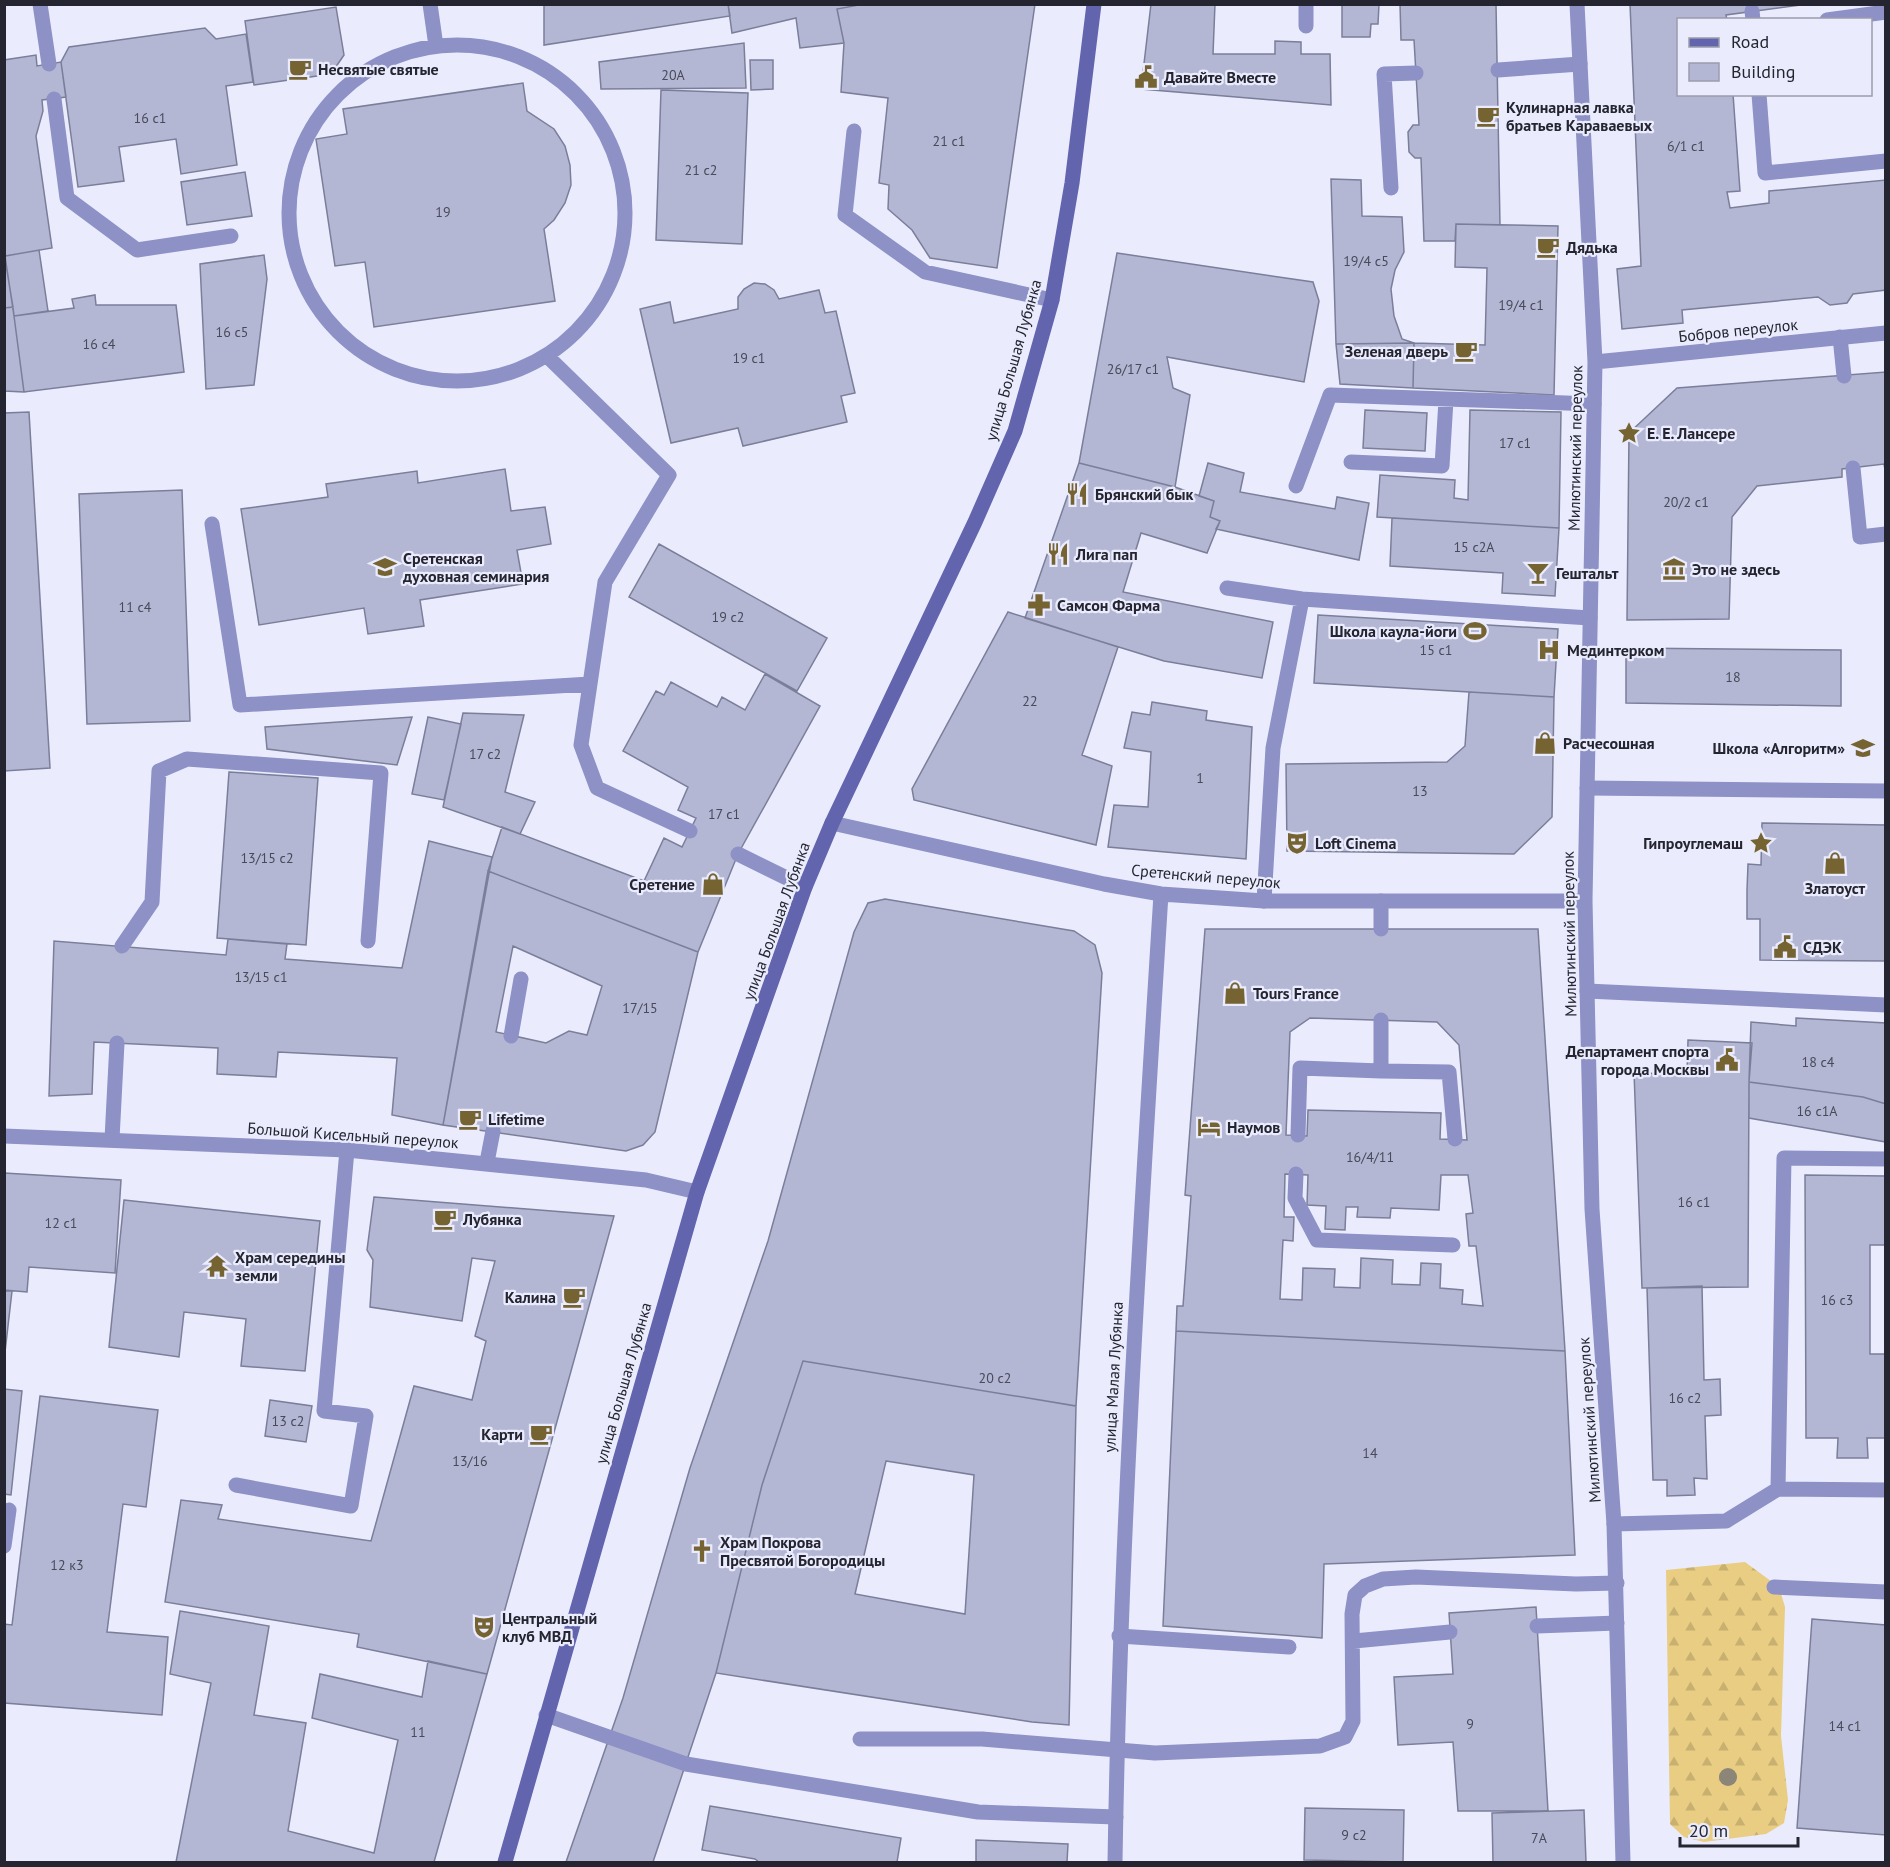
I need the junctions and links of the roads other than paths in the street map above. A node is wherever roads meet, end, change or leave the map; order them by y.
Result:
1 (40, 4) edge
2 (430, 4) edge
3 (1094, 4) edge
4 (1306, 4) edge
5 (1577, 4) edge
6 (1886, 12) edge
7 (1842, 18) edge
8 (1306, 26) dead end
9 (436, 46) junction
10 (49, 64) dead end
11 (1580, 64) junction
12 (1498, 70) dead end
13 (1416, 73) dead end
14 (1759, 96) edge
15 (54, 99) dead end
16 (854, 131) dead end
17 (1886, 161) edge
18 (1391, 188) dead end
19 (231, 236) dead end
20 (1052, 300) junction
21 (1886, 333) edge
22 (1840, 337) junction
23 (547, 356) junction
24 (1594, 362) junction
25 (1844, 376) dead end
26 (1446, 400) junction
27 (1594, 404) junction
28 (1351, 462) dead end
29 (1853, 468) dead end
30 (1296, 486) dead end
31 (212, 524) dead end
32 (1886, 534) edge
33 (1227, 588) dead end
34 (1302, 599) junction
35 (1590, 618) junction
36 (590, 684) junction
37 (1587, 788) junction
38 (1886, 791) edge
39 (832, 823) junction
40 (690, 831) dead end
41 (738, 854) dead end
42 (805, 887) junction
43 (1161, 894) junction
44 (1264, 901) junction
45 (1381, 901) junction
46 (1585, 901) junction
47 (1381, 929) dead end
48 (368, 941) dead end
49 (122, 946) dead end
50 (521, 979) dead end
51 (1587, 991) junction
52 (1886, 1005) edge
53 (1381, 1020) dead end
54 (511, 1036) dead end
55 (117, 1043) dead end
56 (1381, 1071) junction
57 (493, 1131) dead end
58 (1298, 1135) dead end
59 (4, 1136) edge
60 (112, 1139) junction
61 (1455, 1139) dead end
62 (347, 1150) junction
63 (1886, 1159) edge
64 (487, 1162) junction
65 (1296, 1174) dead end
66 (697, 1192) junction
67 (1453, 1245) dead end
68 (236, 1485) dead end
69 (1778, 1489) junction
70 (1886, 1490) edge
71 (9, 1510) dead end
72 (1614, 1524) junction
73 (4, 1546) edge
74 (1617, 1583) junction
75 (1774, 1587) dead end
76 (1886, 1592) edge
77 (1617, 1623) junction
78 (1537, 1626) dead end
79 (1450, 1632) dead end
80 (1119, 1636) junction
81 (1354, 1641) junction
82 (1288, 1647) dead end
83 (546, 1715) junction
84 (860, 1739) dead end
85 (1118, 1750) junction
86 (1116, 1817) junction
87 (505, 1863) edge
88 (1115, 1863) edge
89 (1623, 1863) edge

1 - 10 street
2 - 9 street
3 - 20 main road, улица Большая Лубянка
4 - 8 street
5 - 11 street, Милютинский переулок
6 - 7 street
9 - 23 street
9 - 23 street
11 - 12 street
11 - 24 street, Милютинский переулок
13 - 18 street
14 - 17 street
15 - 19 street
16 - 20 street
20 - 39 main road, улица Большая Лубянка
21 - 22 street, Бобров переулок
22 - 24 street, Бобров переулок
22 - 25 street
23 - 36 street
24 - 27 street, Милютинский переулок
26 - 27 street
26 - 28 street
26 - 30 street
27 - 35 street, Милютинский переулок
29 - 32 street
31 - 36 street
33 - 34 street
34 - 35 street
34 - 44 street
35 - 37 street, Милютинский переулок
36 - 40 street
37 - 38 street
37 - 46 street, Милютинский переулок
39 - 42 main road, улица Большая Лубянка
39 - 43 street, Сретенский переулок
41 - 42 street
42 - 66 main road, улица Большая Лубянка
43 - 44 street, Сретенский переулок
43 - 80 street, улица Малая Лубянка
44 - 45 street, Сретенский переулок
45 - 46 street, Сретенский переулок
45 - 47 street
46 - 51 street, Милютинский переулок
48 - 49 street
50 - 54 street
51 - 52 street
51 - 72 street, Милютинский переулок
53 - 56 street
55 - 60 street
56 - 58 street
56 - 61 street
57 - 64 street
59 - 60 street, Большой Кисельный переулок
60 - 62 street, Большой Кисельный переулок
62 - 64 street, Большой Кисельный переулок
62 - 68 street
63 - 69 street
64 - 66 street, Большой Кисельный переулок
65 - 67 street
66 - 83 main road, улица Большая Лубянка
69 - 70 street
69 - 72 street
71 - 73 street
72 - 74 street, Милютинский переулок
74 - 77 street, Милютинский переулок
74 - 81 street
75 - 76 street
77 - 78 street
77 - 89 street, Милютинский переулок
79 - 81 street
80 - 82 street
80 - 85 street, улица Малая Лубянка
81 - 85 street
83 - 86 street
83 - 87 main road, улица Большая Лубянка
84 - 85 street
85 - 86 street, улица Малая Лубянка
86 - 88 street, улица Малая Лубянка

